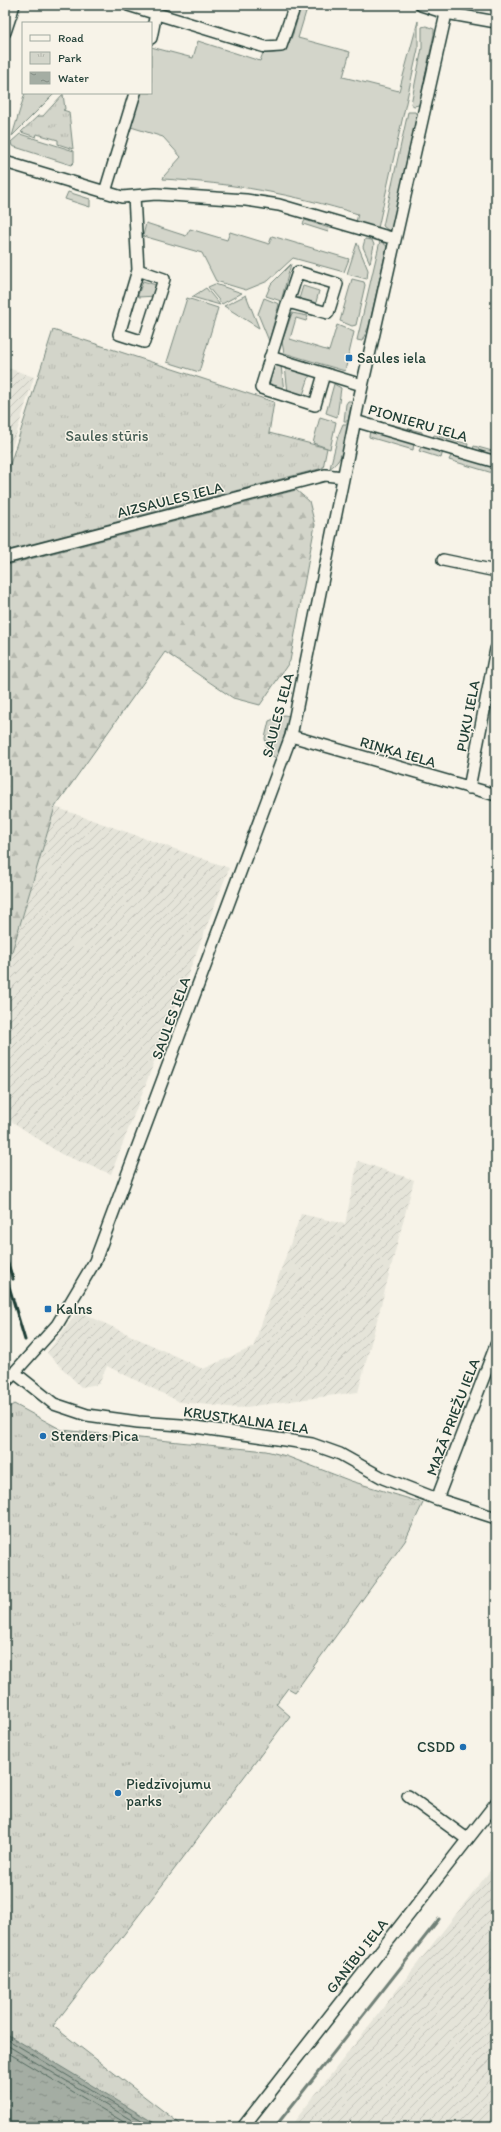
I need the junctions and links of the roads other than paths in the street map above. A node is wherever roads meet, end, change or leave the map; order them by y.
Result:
1 (14, 5) edge
2 (128, 5) edge
3 (295, 5) edge
4 (421, 5) edge
5 (5, 9) edge
6 (447, 9) edge
7 (156, 13) junction
8 (496, 22) edge
9 (5, 32) edge
10 (152, 33) edge
11 (135, 94) edge
12 (5, 162) edge
13 (105, 192) junction
14 (134, 196) junction
15 (395, 239) junction
16 (138, 270) junction
17 (288, 302) junction
18 (270, 357) junction
19 (324, 374) junction
20 (362, 385) junction
21 (355, 420) junction
22 (496, 462) edge
23 (343, 477) junction
24 (5, 558) edge
25 (443, 560) dead end
26 (496, 572) edge
27 (496, 649) edge
28 (291, 736) junction
29 (469, 788) junction
30 (496, 795) edge
31 (496, 1345) edge
32 (15, 1373) junction
33 (5, 1383) edge
34 (437, 1499) junction
35 (496, 1518) edge
36 (408, 1796) dead end
37 (496, 1803) edge
38 (467, 1839) junction
39 (243, 2127) edge

1 - 5 street
1 - 9 street
2 - 7 street
3 - 7 street
4 - 6 street
6 - 8 street
6 - 15 street, SAULES IELA
7 - 10 street
11 - 13 street
12 - 13 street
13 - 14 street
14 - 15 street
14 - 16 street
15 - 20 street, SAULES IELA
16 - 16 street
17 - 17 street
17 - 18 street
18 - 19 street
18 - 19 street
19 - 20 street
20 - 21 street, SAULES IELA
21 - 22 street, PIONIERU IELA
21 - 23 street, SAULES IELA
23 - 24 street, AIZSAULES IELA
23 - 28 street, SAULES IELA
25 - 26 street
27 - 29 street, PUĶU IELA
28 - 29 street, RIŅĶA IELA
28 - 32 street, SAULES IELA
29 - 30 street, RIŅĶA IELA
31 - 34 street, MAZĀ PRIEŽU IELA
32 - 33 street, SAULES IELA
32 - 34 street, KRUSTKALNA IELA
34 - 35 street, KRUSTKALNA IELA
36 - 38 street
37 - 38 street, GANĪBU IELA
38 - 39 street, GANĪBU IELA

